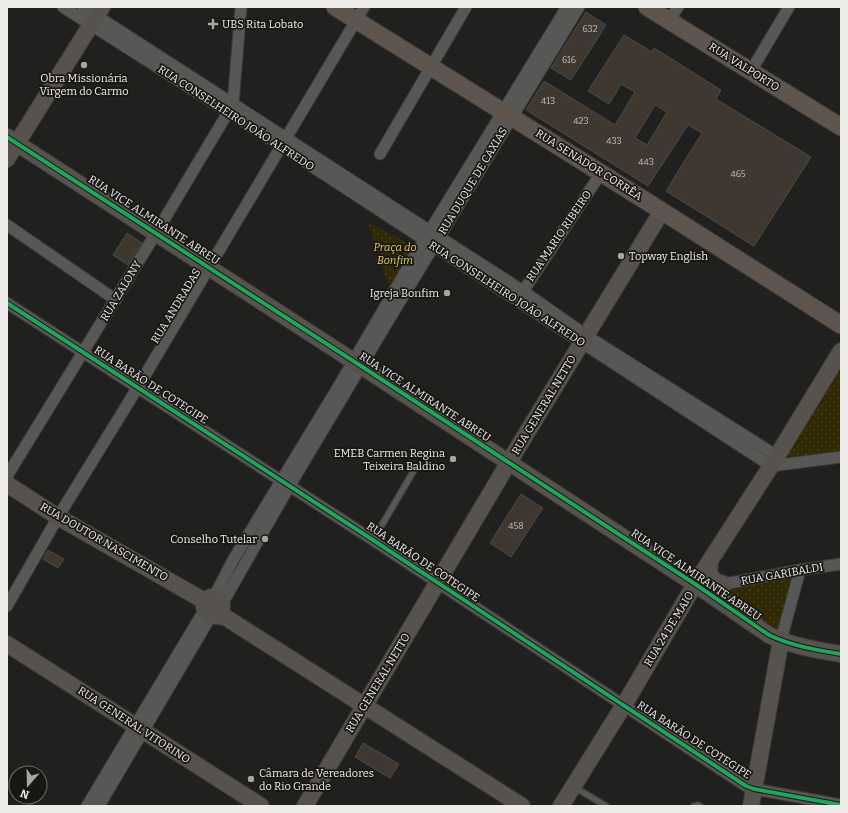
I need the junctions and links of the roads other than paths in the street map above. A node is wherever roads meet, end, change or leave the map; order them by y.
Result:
1 (63, 7) edge
2 (83, 7) edge
3 (241, 7) edge
4 (335, 7) edge
5 (466, 7) edge
6 (567, 7) edge
7 (579, 7) edge
8 (647, 7) edge
9 (790, 7) edge
10 (360, 14) edge
11 (673, 14) edge
12 (96, 16) edge
13 (431, 67) junction
14 (751, 71) junction
15 (230, 108) junction
16 (508, 114) junction
17 (841, 127) edge
18 (12, 140) edge
19 (283, 143) junction
20 (380, 154) dead end
21 (7, 159) edge
22 (601, 173) junction
23 (662, 211) junction
24 (7, 225) edge
25 (156, 233) junction
26 (432, 239) junction
27 (210, 267) junction
28 (520, 295) junction
29 (116, 300) junction
30 (7, 303) edge
31 (841, 325) edge
32 (584, 339) junction
33 (841, 351) edge
34 (84, 352) junction
35 (357, 363) junction
36 (138, 387) junction
37 (841, 457) edge
38 (774, 461) junction
39 (509, 462) junction
40 (416, 468) dead end
41 (7, 476) edge
42 (286, 483) junction
43 (7, 484) edge
44 (58, 517) junction
45 (373, 540) junction
46 (710, 562) junction
47 (841, 564) edge
48 (800, 570) junction
49 (437, 583) junction
50 (695, 584) junction
51 (724, 584) junction
52 (7, 606) edge
53 (727, 606) junction
54 (212, 607) junction
55 (781, 640) junction
56 (7, 644) edge
57 (841, 654) edge
58 (624, 705) junction
59 (364, 706) junction
60 (139, 729) junction
61 (111, 775) junction
62 (573, 786) junction
63 (754, 789) junction
64 (841, 805) edge
65 (87, 806) edge
66 (99, 806) edge
67 (262, 806) edge
68 (305, 806) edge
69 (522, 806) edge
70 (561, 806) edge
71 (606, 806) edge
72 (694, 806) edge
73 (700, 806) edge
74 (751, 806) edge

1 - 12 street, RUA CONSELHEIRO JOÃO ALFREDO
2 - 12 street, RUA CONSELHEIRO JOÃO ALFREDO
3 - 15 street
4 - 10 main road, RUA SENADOR CORRÊA
5 - 13 street
6 - 16 street, RUA DUQUE DE CAXIAS
7 - 16 street, RUA DUQUE DE CAXIAS
8 - 11 main road, RUA VALPORTO
9 - 14 street
10 - 13 main road, RUA SENADOR CORRÊA
10 - 19 street, RUA ANDRADAS
11 - 14 main road, RUA VALPORTO
12 - 15 street, RUA CONSELHEIRO JOÃO ALFREDO
12 - 18 street
13 - 16 main road, RUA SENADOR CORRÊA
13 - 20 street
14 - 17 main road, RUA VALPORTO
15 - 19 street, RUA CONSELHEIRO JOÃO ALFREDO
15 - 25 street, RUA ZALONY
16 - 22 main road, RUA SENADOR CORRÊA
16 - 26 street, RUA DUQUE DE CAXIAS
18 - 21 street
18 - 25 street, RUA VICE ALMIRANTE ABREU
19 - 26 street, RUA CONSELHEIRO JOÃO ALFREDO
19 - 27 street, RUA ANDRADAS
22 - 23 main road, RUA SENADOR CORRÊA
22 - 28 street, RUA MARIO RIBEIRO
23 - 31 main road, RUA SENADOR CORRÊA
23 - 32 street, RUA GENERAL NETTO
24 - 29 street
25 - 27 street, RUA VICE ALMIRANTE ABREU
25 - 29 street, RUA ZALONY
26 - 28 street, RUA CONSELHEIRO JOÃO ALFREDO
26 - 35 street, RUA DUQUE DE CAXIAS
27 - 35 street, RUA VICE ALMIRANTE ABREU
27 - 36 street, RUA ANDRADAS
28 - 32 street, RUA CONSELHEIRO JOÃO ALFREDO
29 - 34 street, RUA ZALONY
30 - 34 street, RUA BARÃO DE COTEGIPE
32 - 38 street, RUA CONSELHEIRO JOÃO ALFREDO
32 - 39 street, RUA GENERAL NETTO
33 - 38 street, RUA 24 DE MAIO
34 - 36 street, RUA BARÃO DE COTEGIPE
34 - 41 street, RUA ZALONY
35 - 39 street, RUA VICE ALMIRANTE ABREU
35 - 42 street, RUA DUQUE DE CAXIAS
36 - 42 street, RUA BARÃO DE COTEGIPE
36 - 44 street, RUA ANDRADAS
37 - 38 street
38 - 46 street, RUA 24 DE MAIO
39 - 49 street, RUA GENERAL NETTO
39 - 50 street, RUA VICE ALMIRANTE ABREU
40 - 45 lane
42 - 45 street, RUA BARÃO DE COTEGIPE
42 - 54 street, RUA DUQUE DE CAXIAS
43 - 44 street, RUA DOUTOR NASCIMENTO
44 - 52 street, RUA ANDRADAS
44 - 54 street, RUA DOUTOR NASCIMENTO
45 - 49 street, RUA BARÃO DE COTEGIPE
46 - 50 street, RUA 24 DE MAIO
46 - 51 street
47 - 48 street, RUA GARIBALDI
48 - 51 street, RUA GARIBALDI
48 - 55 street
49 - 58 street, RUA BARÃO DE COTEGIPE
49 - 59 street, RUA GENERAL NETTO
50 - 53 street, RUA VICE ALMIRANTE ABREU
50 - 58 street, RUA 24 DE MAIO
51 - 53 street
53 - 55 street, RUA VICE ALMIRANTE ABREU
54 - 59 street, RUA DOUTOR NASCIMENTO
54 - 60 street, RUA DUQUE DE CAXIAS
55 - 57 street, RUA VICE ALMIRANTE ABREU
55 - 63 street
56 - 60 street, RUA GENERAL VITORINO
58 - 62 street, RUA 24 DE MAIO
58 - 63 street, RUA BARÃO DE COTEGIPE
59 - 68 street, RUA GENERAL NETTO
59 - 69 street, RUA DOUTOR NASCIMENTO
60 - 61 street, RUA DUQUE DE CAXIAS
60 - 67 street, RUA GENERAL VITORINO
61 - 65 street, RUA DUQUE DE CAXIAS
61 - 66 street, RUA DUQUE DE CAXIAS
62 - 70 street, RUA 24 DE MAIO
62 - 71 lane
63 - 64 street, RUA BARÃO DE COTEGIPE
63 - 74 street
72 - 73 lane

